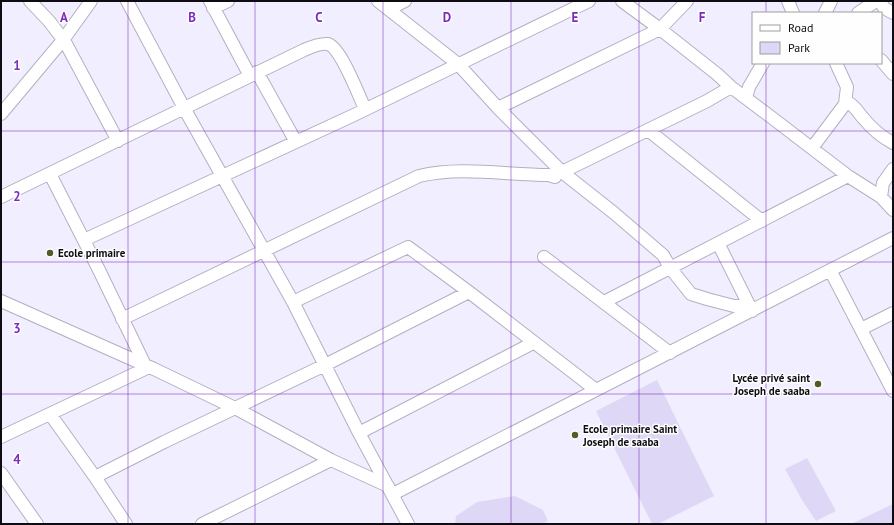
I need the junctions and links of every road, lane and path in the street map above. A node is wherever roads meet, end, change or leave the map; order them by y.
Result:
1 (30, 1) edge
2 (91, 1) edge
3 (127, 1) edge
4 (228, 1) edge
5 (378, 1) edge
6 (405, 1) edge
7 (589, 1) edge
8 (622, 1) edge
9 (687, 1) edge
10 (831, 1) edge
11 (876, 1) edge
12 (880, 1) edge
13 (212, 4) edge
14 (389, 9) junction
15 (825, 12) edge
16 (860, 12) edge
17 (893, 13) edge
18 (660, 29) junction
19 (63, 40) junction
20 (882, 61) edge
21 (458, 64) junction
22 (762, 64) edge
23 (836, 64) edge
24 (254, 74) junction
25 (893, 74) edge
26 (731, 87) junction
27 (746, 98) junction
28 (845, 104) junction
29 (184, 108) junction
30 (498, 108) junction
31 (365, 110) junction
32 (1, 114) edge
33 (648, 130) junction
34 (118, 141) junction
35 (296, 142) junction
36 (893, 143) edge
37 (812, 148) junction
38 (893, 170) edge
39 (50, 174) junction
40 (222, 175) junction
41 (558, 175) junction
42 (848, 176) junction
43 (1, 197) edge
44 (881, 197) junction
45 (893, 210) edge
46 (762, 221) junction
47 (893, 238) edge
48 (84, 240) junction
49 (718, 243) junction
50 (264, 251) junction
51 (544, 257) dead end
52 (671, 268) junction
53 (830, 270) junction
54 (469, 292) junction
55 (1, 301) edge
56 (293, 302) junction
57 (604, 302) junction
58 (751, 308) junction
59 (893, 313) edge
60 (122, 319) junction
61 (861, 329) junction
62 (533, 342) junction
63 (670, 352) junction
64 (325, 365) junction
65 (147, 366) junction
66 (596, 390) junction
67 (893, 391) edge
68 (234, 408) junction
69 (50, 414) junction
70 (359, 433) junction
71 (1, 437) edge
72 (331, 460) junction
73 (1, 473) edge
74 (95, 477) junction
75 (390, 490) junction
76 (37, 524) edge
77 (126, 524) edge
78 (202, 524) edge
79 (408, 524) edge

1 - 19 street
2 - 19 street
3 - 29 street
4 - 13 street
5 - 14 street
6 - 14 street
7 - 21 street
8 - 18 street
9 - 18 street
10 - 15 street
11 - 16 street
12 - 17 street
13 - 24 street
14 - 21 street
18 - 26 street
18 - 30 street
19 - 32 street
19 - 34 street
20 - 25 street
21 - 30 street
21 - 31 street
22 - 27 street
23 - 28 street
24 - 29 street
24 - 31 street
24 - 35 street
26 - 27 street
26 - 33 street
27 - 37 street
28 - 36 street
28 - 37 street
29 - 34 street
29 - 40 street
30 - 41 street
31 - 35 street
33 - 41 street
33 - 46 street
34 - 39 street
35 - 40 street
37 - 42 street
38 - 44 street
39 - 43 street
39 - 48 street
40 - 48 street
40 - 50 street
41 - 50 street
41 - 52 street
42 - 44 street
42 - 46 street
44 - 45 street
46 - 49 street
47 - 53 street
48 - 60 street
49 - 52 street
49 - 58 street
50 - 56 street
50 - 60 street
51 - 57 street
52 - 57 street
52 - 58 street
53 - 58 street
53 - 61 street
54 - 56 street
54 - 62 street
54 - 64 street
55 - 65 street
56 - 64 street
57 - 63 street
58 - 63 street
59 - 61 street
60 - 65 street
61 - 67 street
62 - 66 street
62 - 70 street
63 - 66 street
64 - 68 street
64 - 70 street
65 - 68 street
65 - 69 street
66 - 75 street
68 - 72 street
68 - 74 street
69 - 71 street
69 - 74 street
70 - 75 street
72 - 75 street
72 - 78 street
73 - 76 street
74 - 77 street
75 - 79 street

